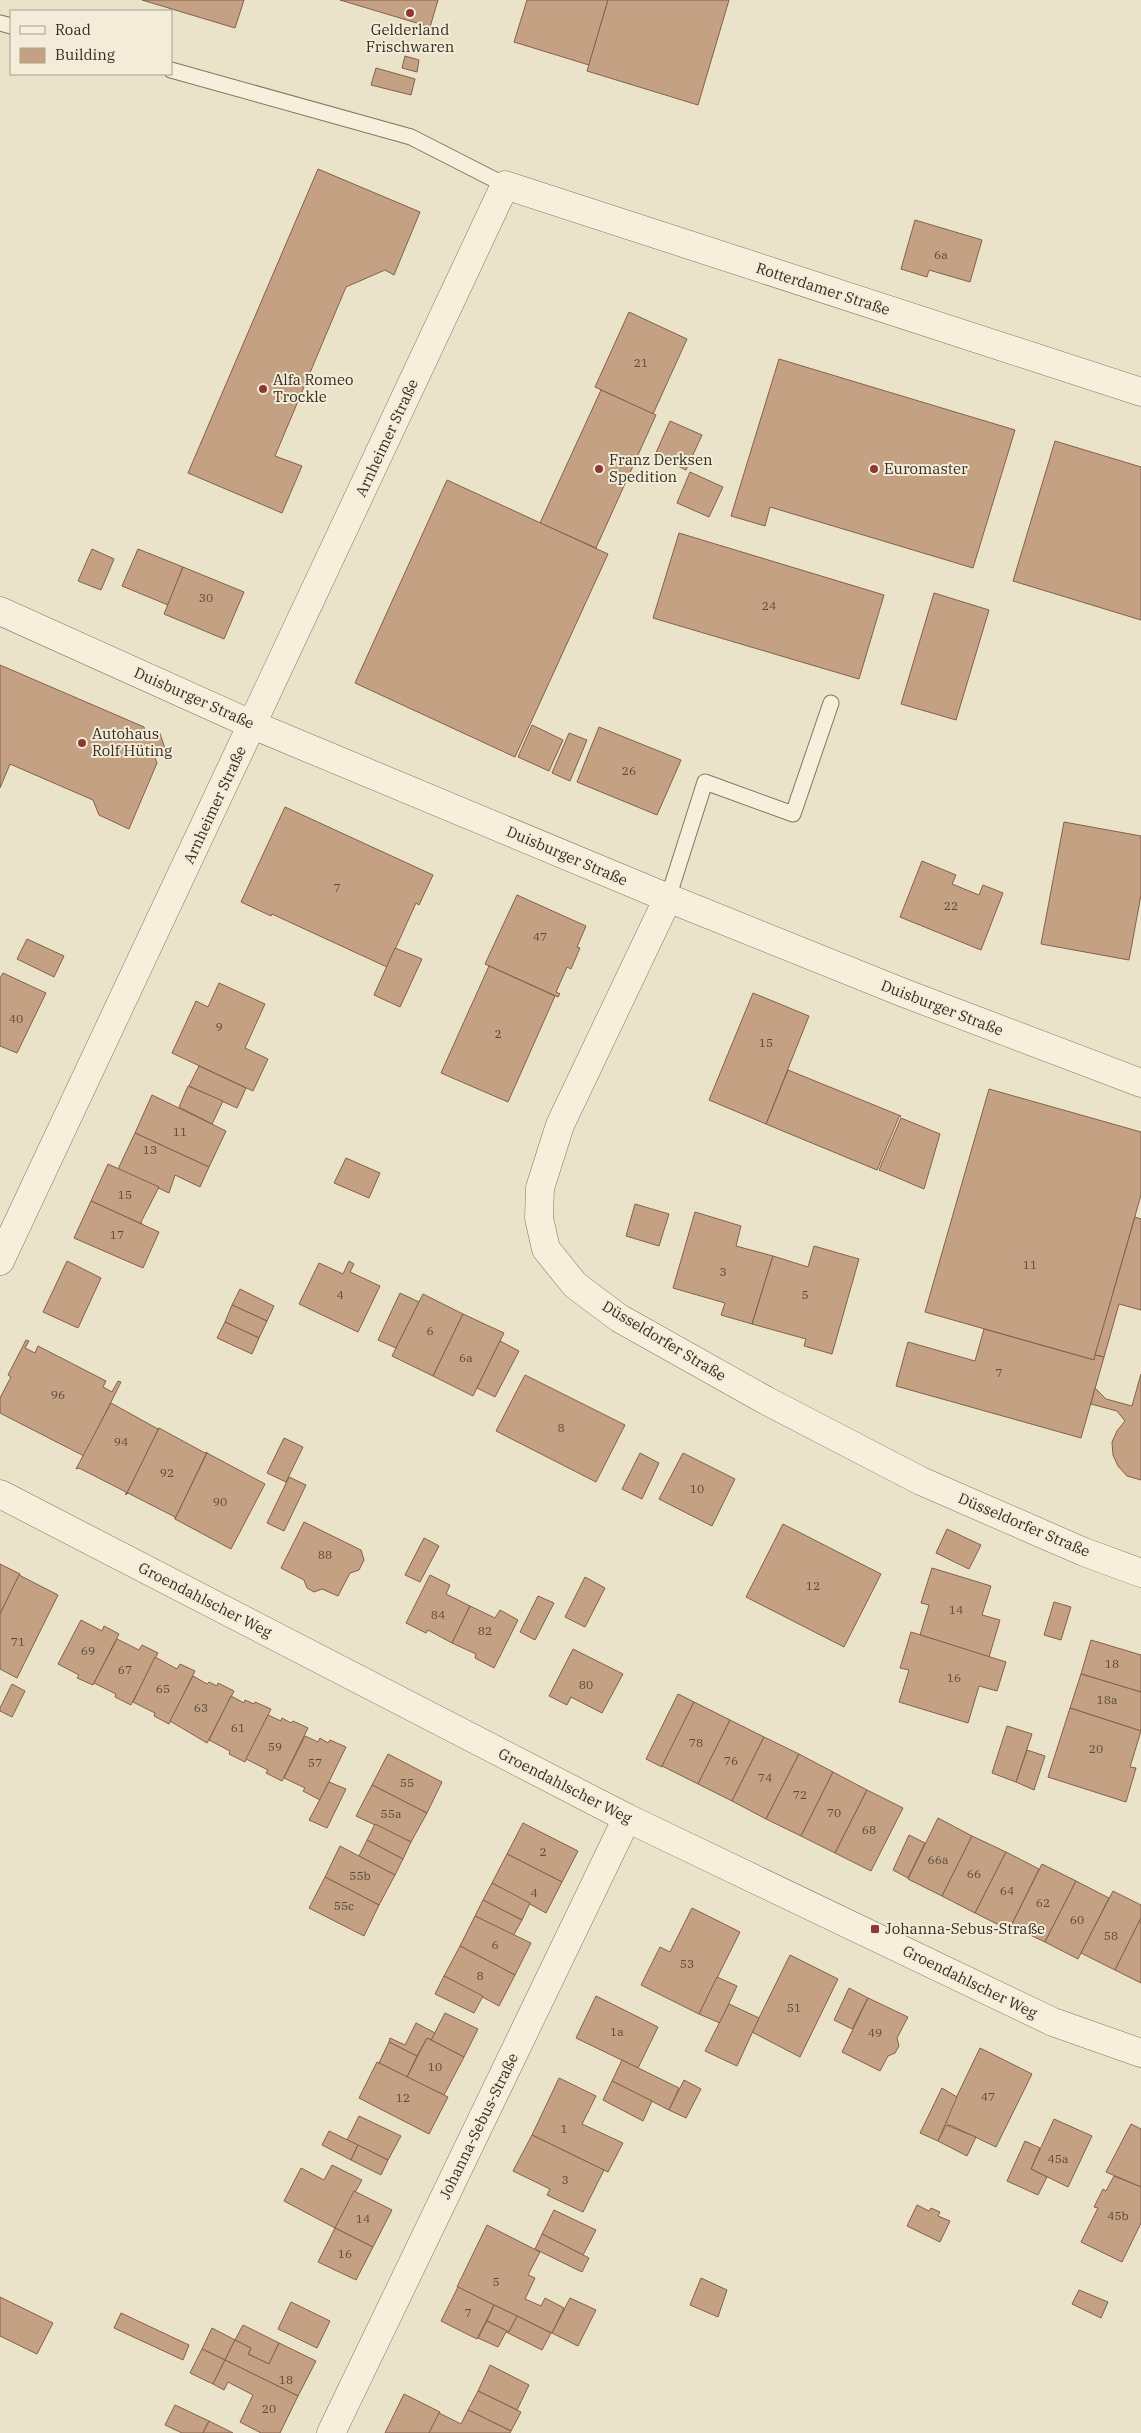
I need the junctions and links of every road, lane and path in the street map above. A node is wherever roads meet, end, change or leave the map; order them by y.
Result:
1 (172, 70) edge
2 (505, 185) junction
3 (1141, 392) edge
4 (0, 611) edge
5 (831, 703) dead end
6 (252, 725) junction
7 (668, 898) junction
8 (1141, 1083) edge
9 (0, 1261) edge
10 (0, 1494) edge
11 (1141, 1574) edge
12 (627, 1818) junction
13 (1141, 2053) edge
14 (331, 2433) edge

1 - 2 lane
2 - 3 street, Rotterdamer Straße
2 - 6 street, Arnheimer Straße
4 - 6 street, Duisburger Straße
5 - 7 lane
6 - 7 street, Duisburger Straße
6 - 9 street, Arnheimer Straße
7 - 8 street, Duisburger Straße
7 - 11 street, Düsseldorfer Straße
10 - 12 street, Groendahlscher Weg
12 - 13 street, Groendahlscher Weg
12 - 14 street, Johanna-Sebus-Straße

